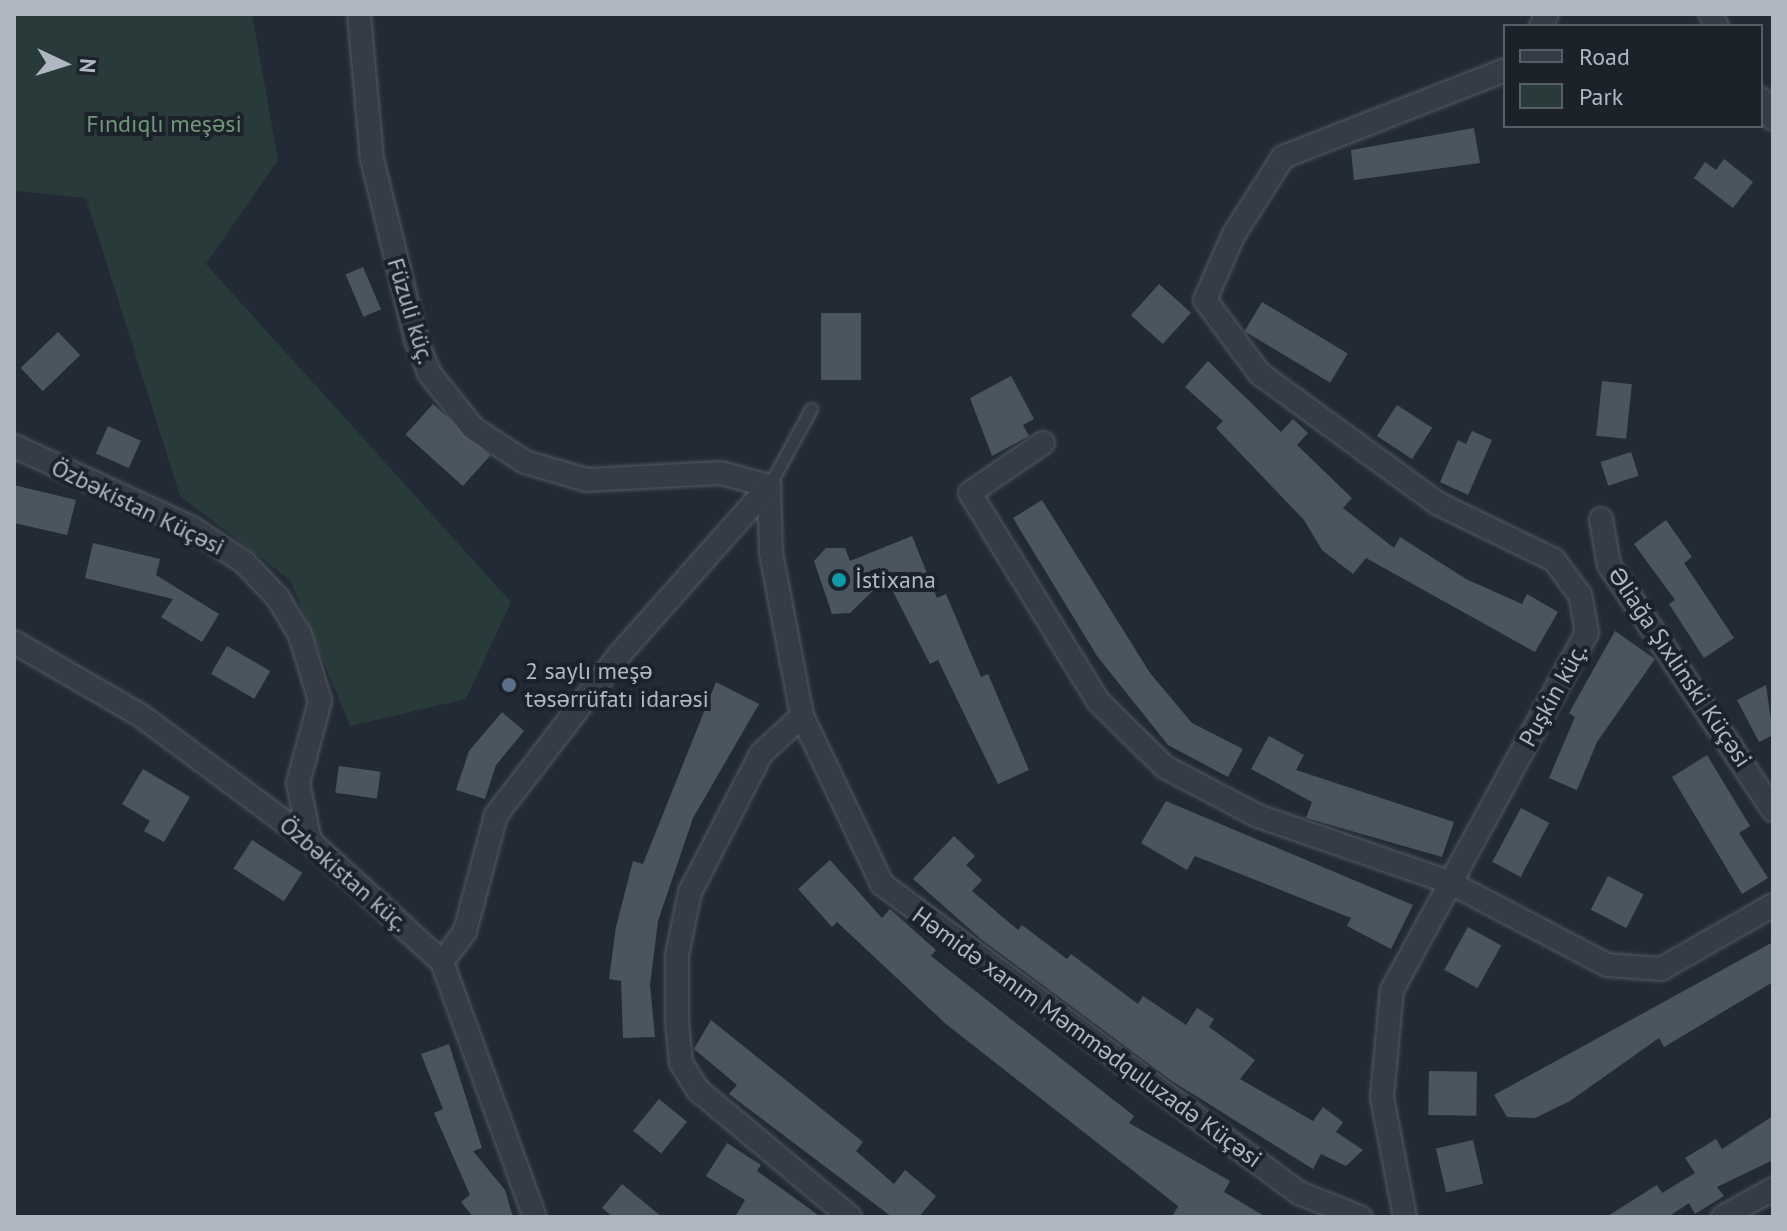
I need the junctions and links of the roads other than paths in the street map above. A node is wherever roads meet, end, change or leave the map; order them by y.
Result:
1 (359, 14) edge
2 (1503, 71) edge
3 (811, 409) dead end
4 (1043, 443) dead end
5 (14, 446) edge
6 (769, 486) junction
7 (1601, 519) dead end
8 (14, 642) edge
9 (802, 716) junction
10 (1773, 810) edge
11 (310, 841) junction
12 (1449, 882) junction
13 (1773, 905) edge
14 (442, 962) junction
15 (1773, 1189) edge
16 (535, 1217) edge
17 (850, 1217) edge
18 (1360, 1217) edge
19 (1405, 1217) edge
20 (1723, 1217) edge

1 - 6 street, Füzuli küç.
2 - 12 street, Puşkin küç.
3 - 6 lane
4 - 12 street
5 - 11 street, Özbəkistan Küçəsi
6 - 9 street, Həmidə xanım Məmmədquluzadə Küçəsi
6 - 14 street
7 - 10 street, Əliağa Şıxlinski Küçəsi
8 - 11 street, Özbəkistan küç.
9 - 17 street
9 - 18 street, Həmidə xanım Məmmədquluzadə Küçəsi
11 - 14 street, Özbəkistan küç.
12 - 13 street
12 - 19 street, Puşkin küç.
14 - 16 street, Özbəkistan küç.
15 - 20 street

